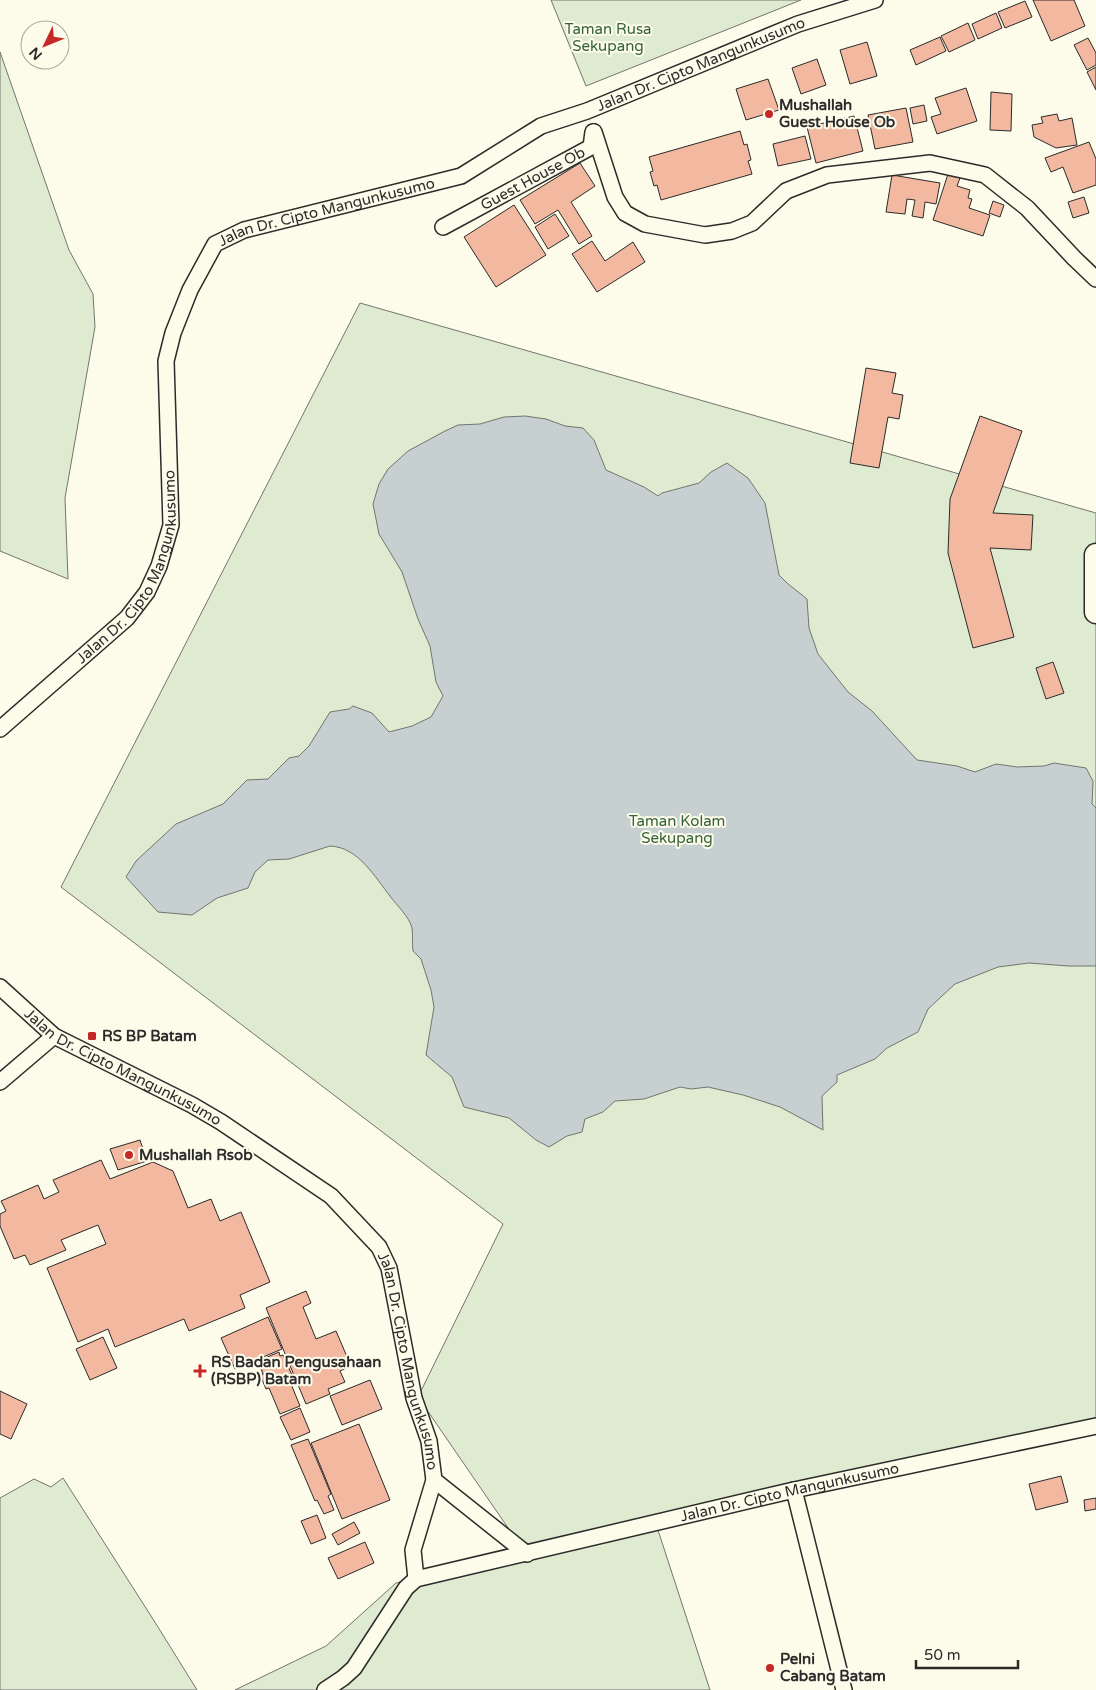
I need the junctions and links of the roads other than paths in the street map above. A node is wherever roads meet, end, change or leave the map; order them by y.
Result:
1 (875, 0) edge
2 (587, 111) junction
3 (594, 132) junction
4 (443, 227) dead end
5 (1096, 279) edge
6 (1096, 555) edge
7 (1096, 612) edge
8 (0, 729) edge
9 (0, 987) edge
10 (54, 1036) junction
11 (3, 1073) edge
12 (1096, 1426) edge
13 (434, 1480) junction
14 (794, 1490) junction
15 (527, 1554) junction
16 (416, 1580) junction
17 (325, 1690) edge
18 (844, 1690) edge

1 - 2 street, Jalan Dr. Cipto Mangunkusumo
2 - 3 street, Guest House Ob
2 - 8 street, Jalan Dr. Cipto Mangunkusumo
3 - 4 street, Guest House Ob
3 - 5 street
6 - 7 highway
9 - 10 street, Jalan Dr. Cipto Mangunkusumo
10 - 11 street
10 - 13 street, Jalan Dr. Cipto Mangunkusumo
12 - 14 street, Jalan Dr. Cipto Mangunkusumo
13 - 15 street, Jalan Dr. Cipto Mangunkusumo
13 - 16 street
14 - 15 street, Jalan Dr. Cipto Mangunkusumo
14 - 18 street
15 - 16 street
16 - 17 street

